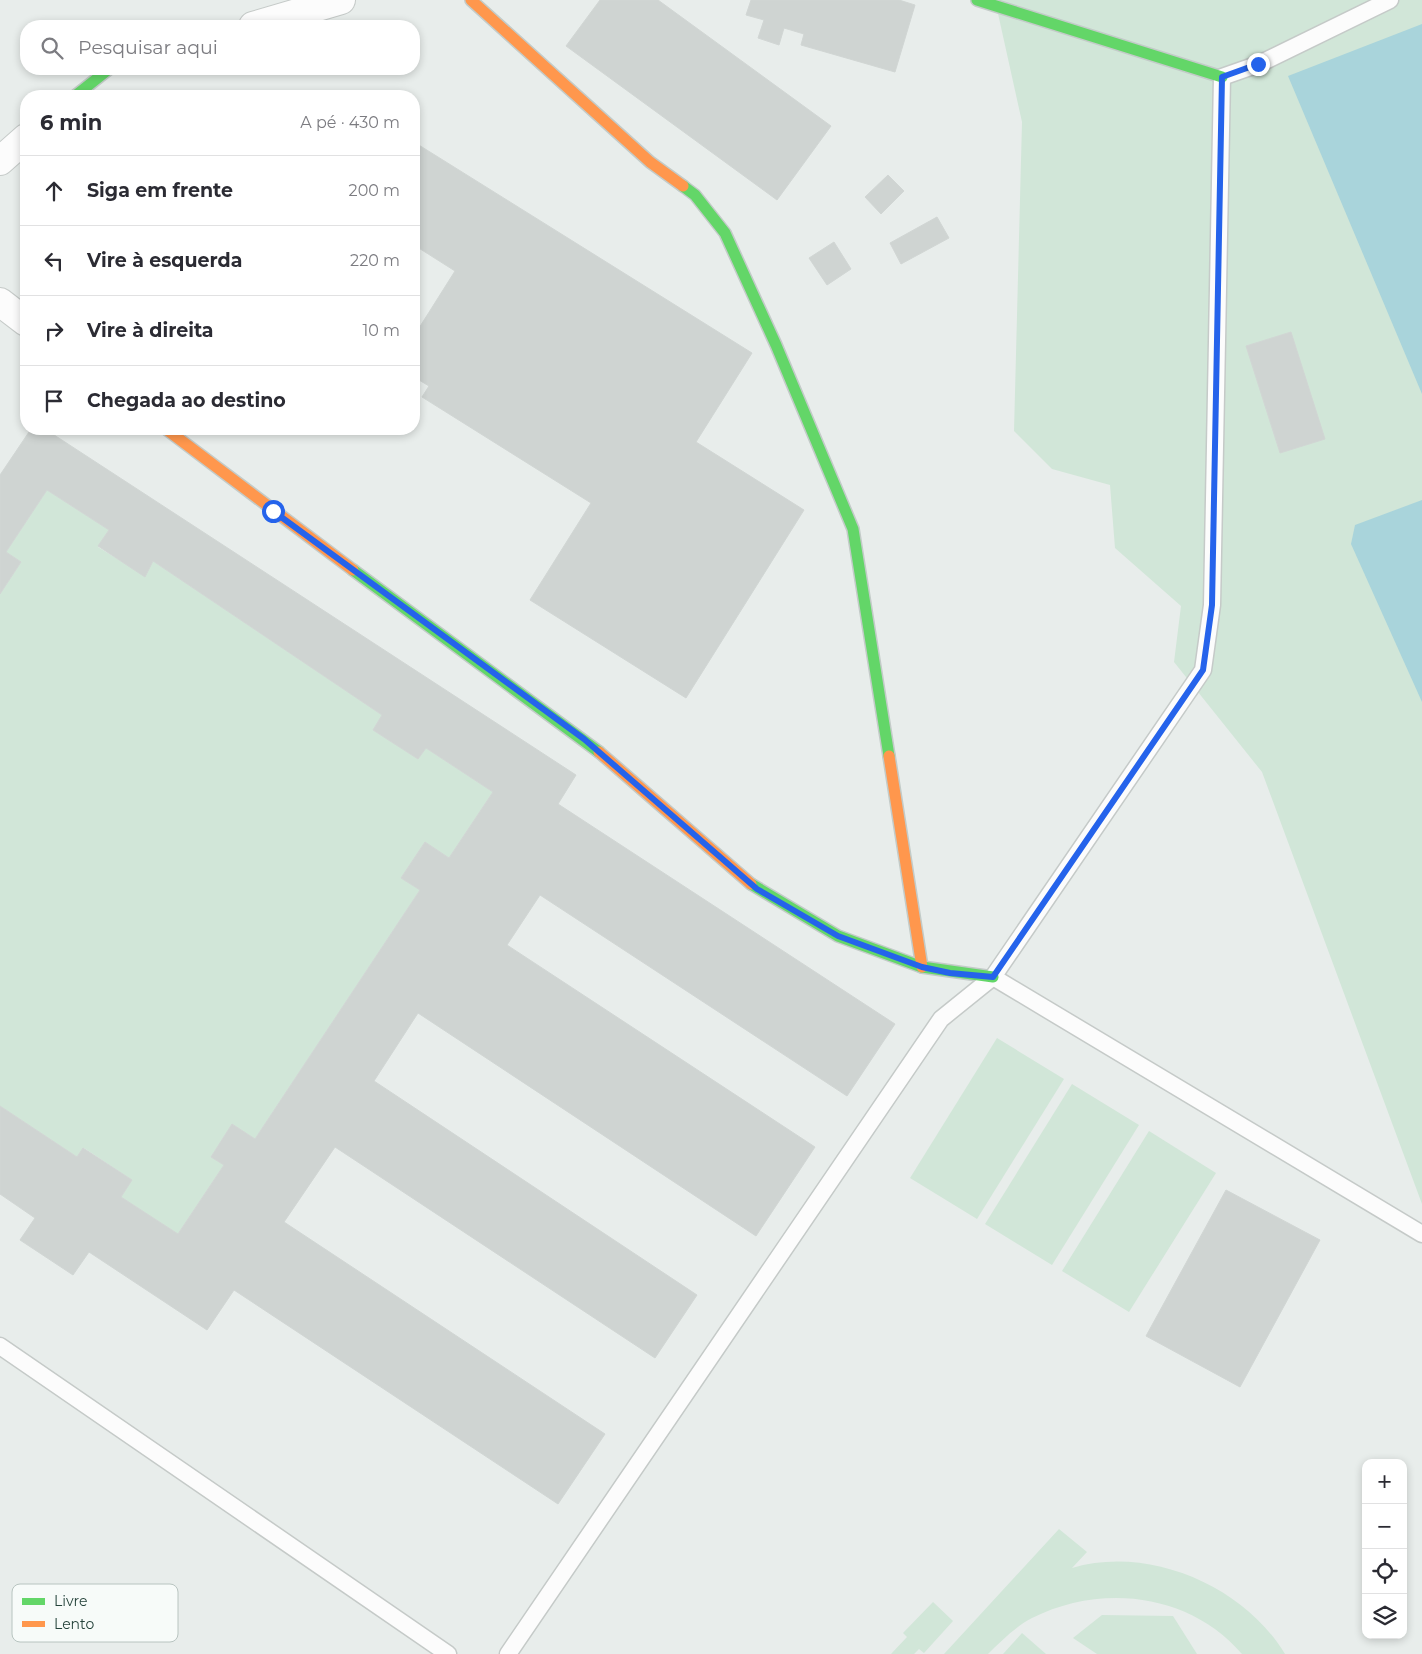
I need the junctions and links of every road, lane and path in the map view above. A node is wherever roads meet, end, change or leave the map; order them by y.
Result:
1 (342, 0) edge
2 (471, 0) edge
3 (977, 0) edge
4 (1390, 0) edge
5 (274, 20) edge
6 (101, 75) edge
7 (1222, 77) junction
8 (83, 90) edge
9 (20, 143) edge
10 (0, 161) edge
11 (0, 302) edge
12 (20, 317) edge
13 (174, 435) edge
14 (922, 967) junction
15 (993, 977) junction
16 (1422, 1234) edge
17 (0, 1346) edge
18 (448, 1654) edge
19 (508, 1654) edge

1 - 5 street
2 - 14 street
3 - 7 street
4 - 7 lane
6 - 8 street
7 - 15 lane
9 - 10 street
11 - 12 street
13 - 14 street
14 - 15 street
15 - 16 lane
15 - 19 lane
17 - 18 lane

